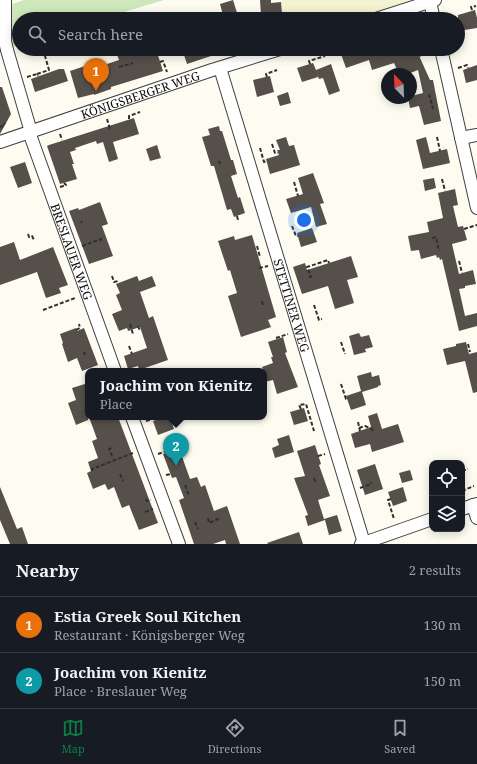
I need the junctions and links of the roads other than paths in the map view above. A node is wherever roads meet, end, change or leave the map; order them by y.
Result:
1 (5, 0) edge
2 (433, 1) edge
3 (398, 12) edge
4 (434, 12) edge
5 (258, 56) edge
6 (443, 56) edge
7 (220, 68) junction
8 (30, 132) junction
9 (477, 135) edge
10 (461, 138) junction
11 (0, 142) edge
12 (477, 208) edge
13 (114, 368) edge
14 (133, 420) edge
15 (471, 506) edge
16 (477, 518) edge
17 (429, 520) edge
18 (180, 544) edge
19 (362, 544) edge

1 - 8 street, BRESLAUER WEG
2 - 3 street
2 - 4 street
5 - 7 street, KÖNIGSBERGER WEG
6 - 10 street
7 - 8 street, KÖNIGSBERGER WEG
7 - 19 street, STETTINER WEG
8 - 11 street, KÖNIGSBERGER WEG
8 - 13 street, BRESLAUER WEG
9 - 10 street
10 - 12 street
14 - 18 street
15 - 16 street
17 - 19 street

